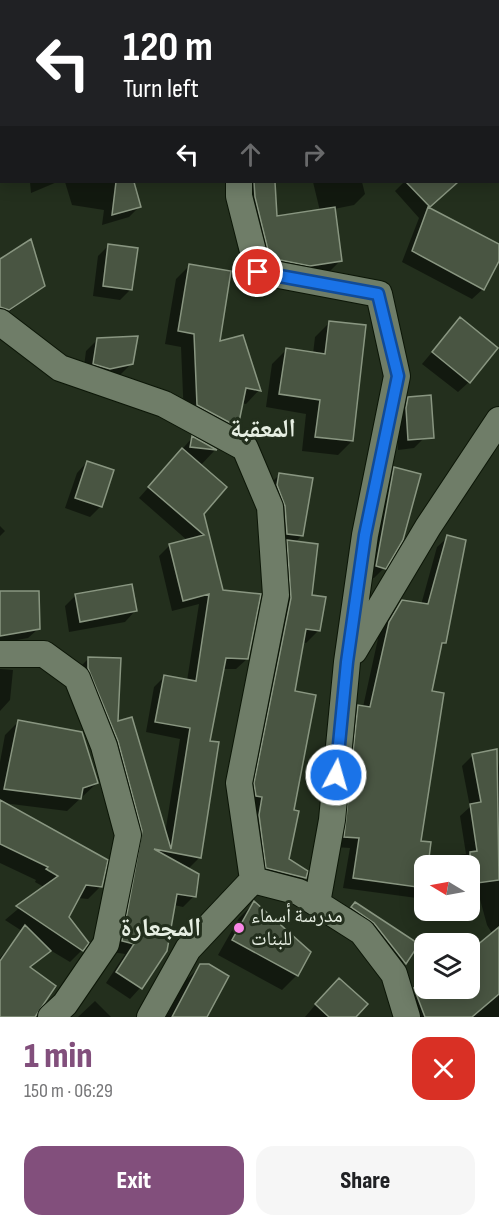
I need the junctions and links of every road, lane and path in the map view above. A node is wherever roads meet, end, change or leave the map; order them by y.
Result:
1 (239, 183) edge
2 (0, 322) edge
3 (499, 420) edge
4 (0, 654) edge
5 (347, 662) junction
6 (253, 880) junction
7 (317, 903) junction
8 (51, 1017) edge
9 (150, 1017) edge
10 (407, 1017) edge

1 - 5 street
2 - 6 street
3 - 5 street
4 - 8 street
5 - 7 street
6 - 7 street
6 - 9 street
7 - 10 street

